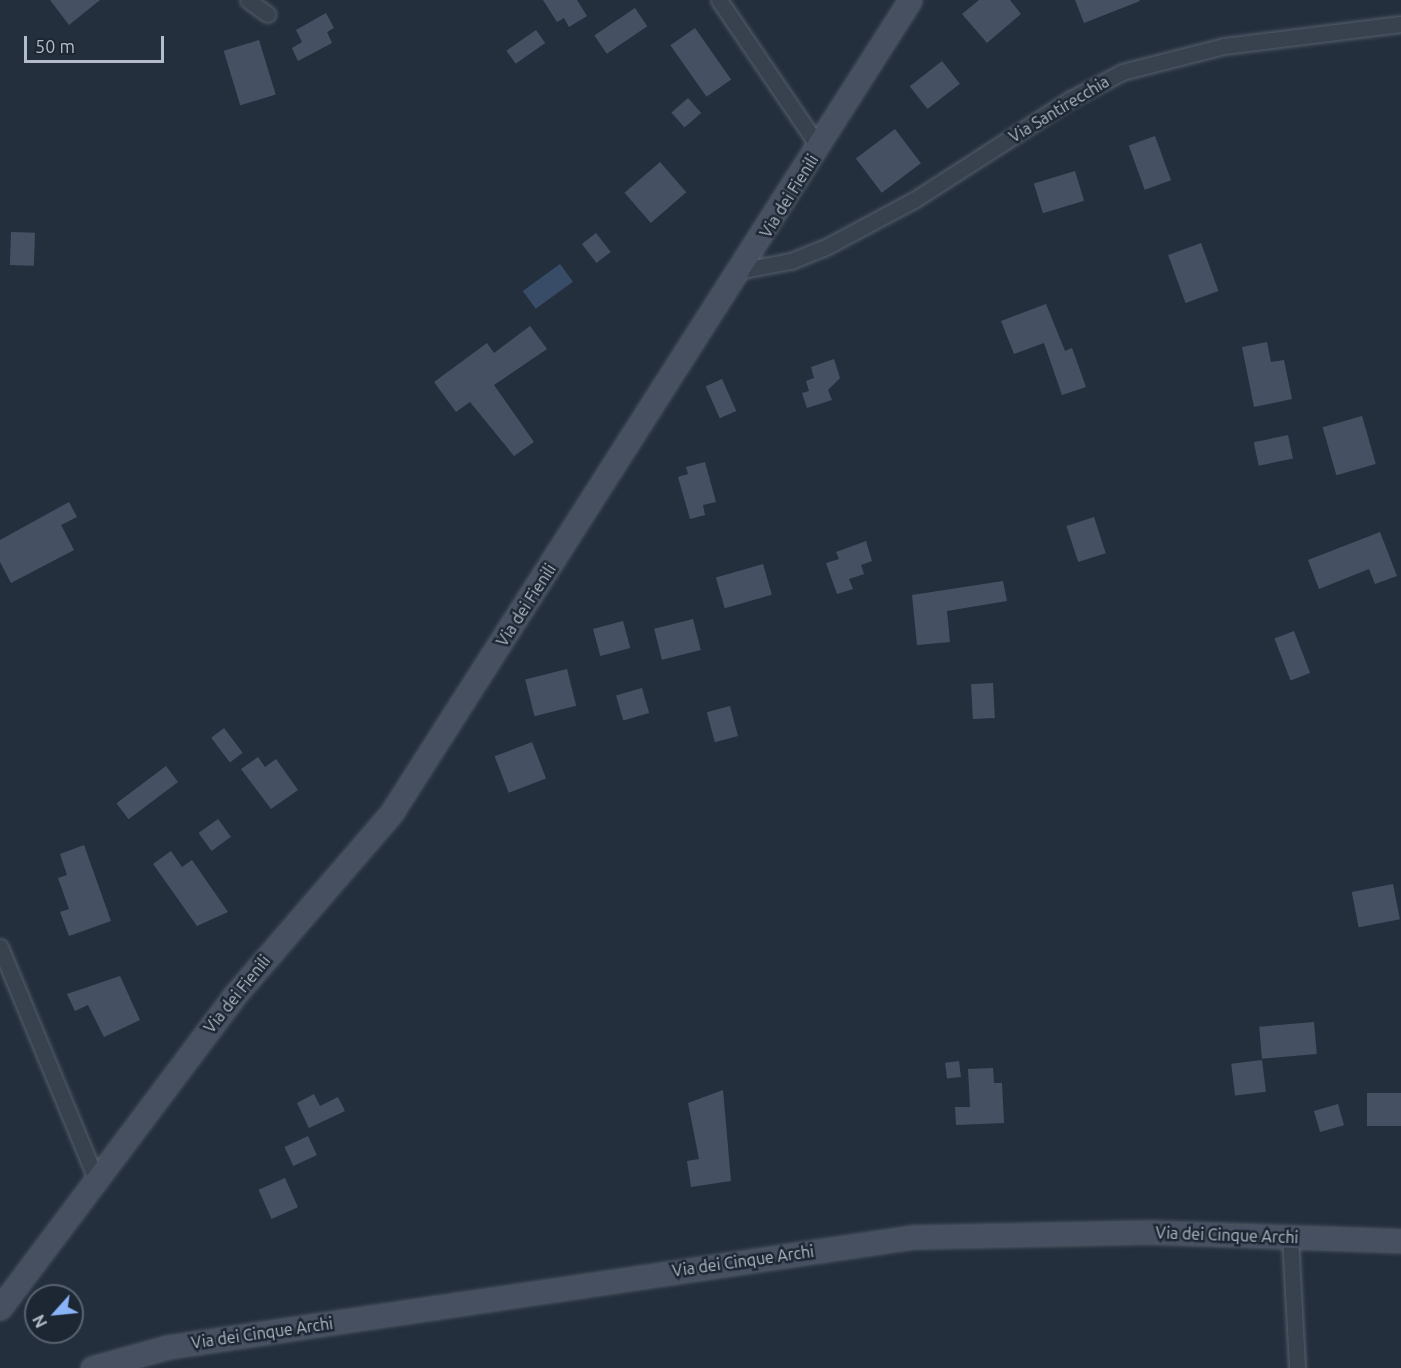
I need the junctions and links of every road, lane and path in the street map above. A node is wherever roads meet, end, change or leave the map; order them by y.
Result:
1 (248, 0) edge
2 (719, 0) edge
3 (910, 0) edge
4 (267, 14) dead end
5 (1401, 24) edge
6 (819, 147) junction
7 (743, 270) junction
8 (0, 947) edge
9 (95, 1176) junction
10 (1290, 1237) junction
11 (1401, 1241) edge
12 (0, 1308) edge
13 (92, 1368) edge
14 (1297, 1368) edge

1 - 4 street
2 - 6 street
3 - 6 street, Via dei Fienili
5 - 7 street, Via Santirecchia
6 - 7 street, Via dei Fienili
7 - 9 street, Via dei Fienili
8 - 9 street
9 - 12 street, Via dei Fienili
10 - 11 street, Via dei Cinque Archi
10 - 13 street, Via dei Cinque Archi
10 - 14 street

